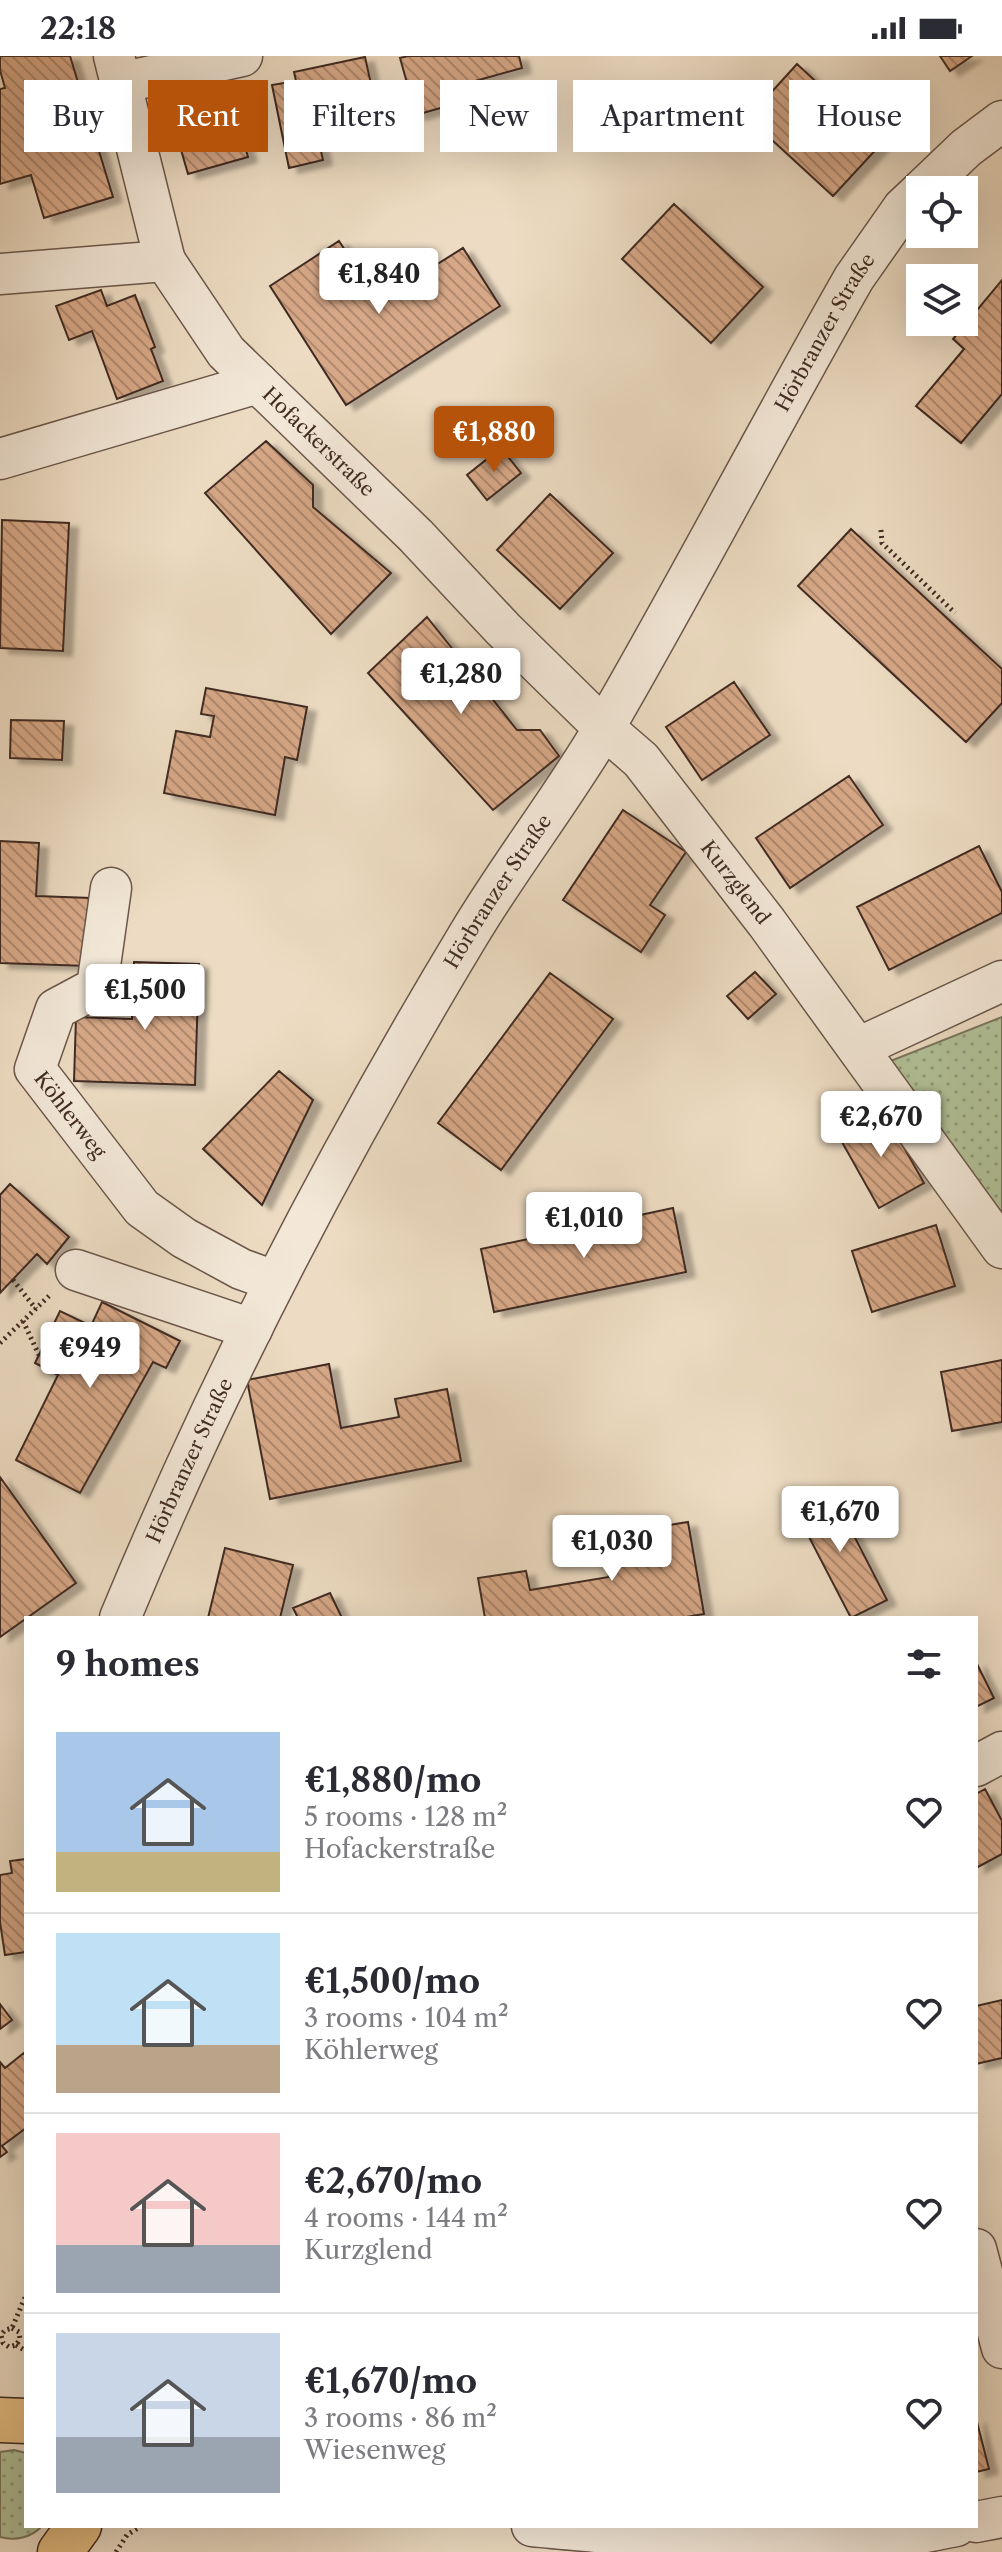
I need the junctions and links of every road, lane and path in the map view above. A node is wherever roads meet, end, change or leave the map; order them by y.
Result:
1 (242, 56) edge
2 (117, 70) edge
3 (1002, 121) edge
4 (937, 176) edge
5 (906, 205) edge
6 (165, 261) junction
7 (0, 274) edge
8 (258, 383) junction
9 (0, 459) edge
10 (881, 530) dead end
11 (955, 613) dead end
12 (604, 728) junction
13 (111, 888) dead end
14 (1002, 981) edge
15 (858, 1048) junction
16 (1002, 1248) edge
17 (76, 1270) joint
18 (13, 1280) dead end
19 (274, 1281) junction
20 (36, 1309) junction
21 (23, 1321) junction
22 (252, 1329) junction
23 (0, 1343) edge
24 (39, 1355) dead end
25 (121, 1616) edge
26 (1002, 1752) edge
27 (978, 1765) edge
28 (978, 2257) edge
29 (24, 2300) edge
30 (12, 2328) junction
31 (1, 2344) edge
32 (16, 2345) junction
33 (1002, 2348) edge
34 (24, 2350) edge
35 (0, 2420) edge
36 (24, 2421) edge
37 (1002, 2517) edge
38 (978, 2522) edge
39 (138, 2528) edge
40 (554, 2528) edge
41 (945, 2528) edge
42 (831, 2535) edge
43 (116, 2552) edge

1 - 2 street
2 - 6 street, Hofackerstraße
3 - 4 street, Hörbranzer Straße
5 - 12 street, Hörbranzer Straße
6 - 7 street
6 - 8 street, Hofackerstraße
8 - 9 street
8 - 12 street, Hofackerstraße
10 - 11 path
12 - 15 street, Kurzglend
12 - 19 street, Hörbranzer Straße
13 - 19 street, Köhlerweg
14 - 15 street
15 - 16 street, Kurzglend
17 - 20 path
17 - 22 street
18 - 20 path
19 - 22 street, Hörbranzer Straße
20 - 21 path
21 - 23 path
21 - 24 path
22 - 25 street, Hörbranzer Straße
26 - 27 street
28 - 33 street
29 - 30 path
30 - 31 path
30 - 32 path
31 - 32 path
32 - 34 path
35 - 36 main road
37 - 38 street
39 - 43 path
40 - 42 street
41 - 42 street

